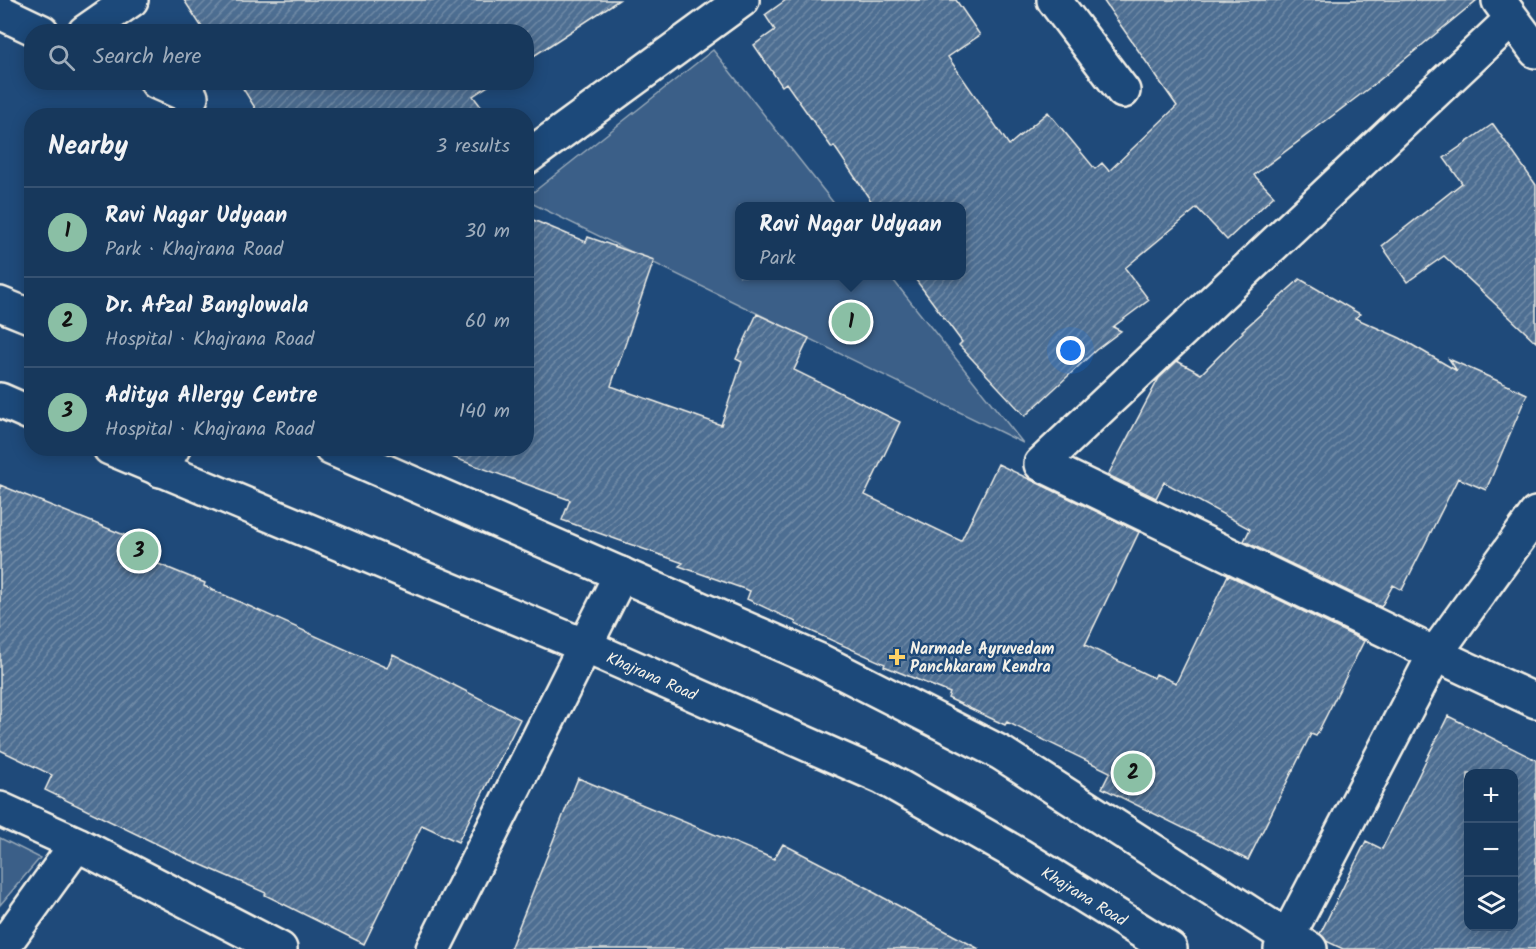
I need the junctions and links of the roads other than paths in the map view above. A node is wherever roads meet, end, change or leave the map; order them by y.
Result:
1 (131, 0) edge
2 (742, 0) edge
3 (1054, 0) edge
4 (1505, 9) edge
5 (0, 12) edge
6 (25, 24) edge
7 (97, 24) edge
8 (1536, 51) edge
9 (175, 90) edge
10 (1123, 91) dead end
11 (191, 97) dead end
12 (534, 152) edge
13 (0, 304) edge
14 (24, 314) edge
15 (0, 400) edge
16 (24, 410) edge
17 (151, 456) edge
18 (349, 456) edge
19 (166, 459) edge
20 (1536, 514) edge
21 (621, 574) junction
22 (585, 646) junction
23 (1435, 654) junction
24 (1536, 701) edge
25 (0, 809) edge
26 (77, 844) junction
27 (1293, 945) edge
28 (1, 949) edge
29 (280, 949) edge
30 (433, 949) edge
31 (1170, 949) edge

1 - 7 street
2 - 12 street
3 - 10 street
4 - 8 street
4 - 23 street
5 - 6 street
9 - 11 street
13 - 14 street
15 - 16 street
17 - 19 street, Khajrana Road
18 - 21 street
19 - 22 street, Khajrana Road
20 - 23 street
21 - 22 street
21 - 27 street
22 - 30 street
22 - 31 street, Khajrana Road
23 - 24 street
23 - 27 street
25 - 26 street
26 - 28 street
26 - 29 street

